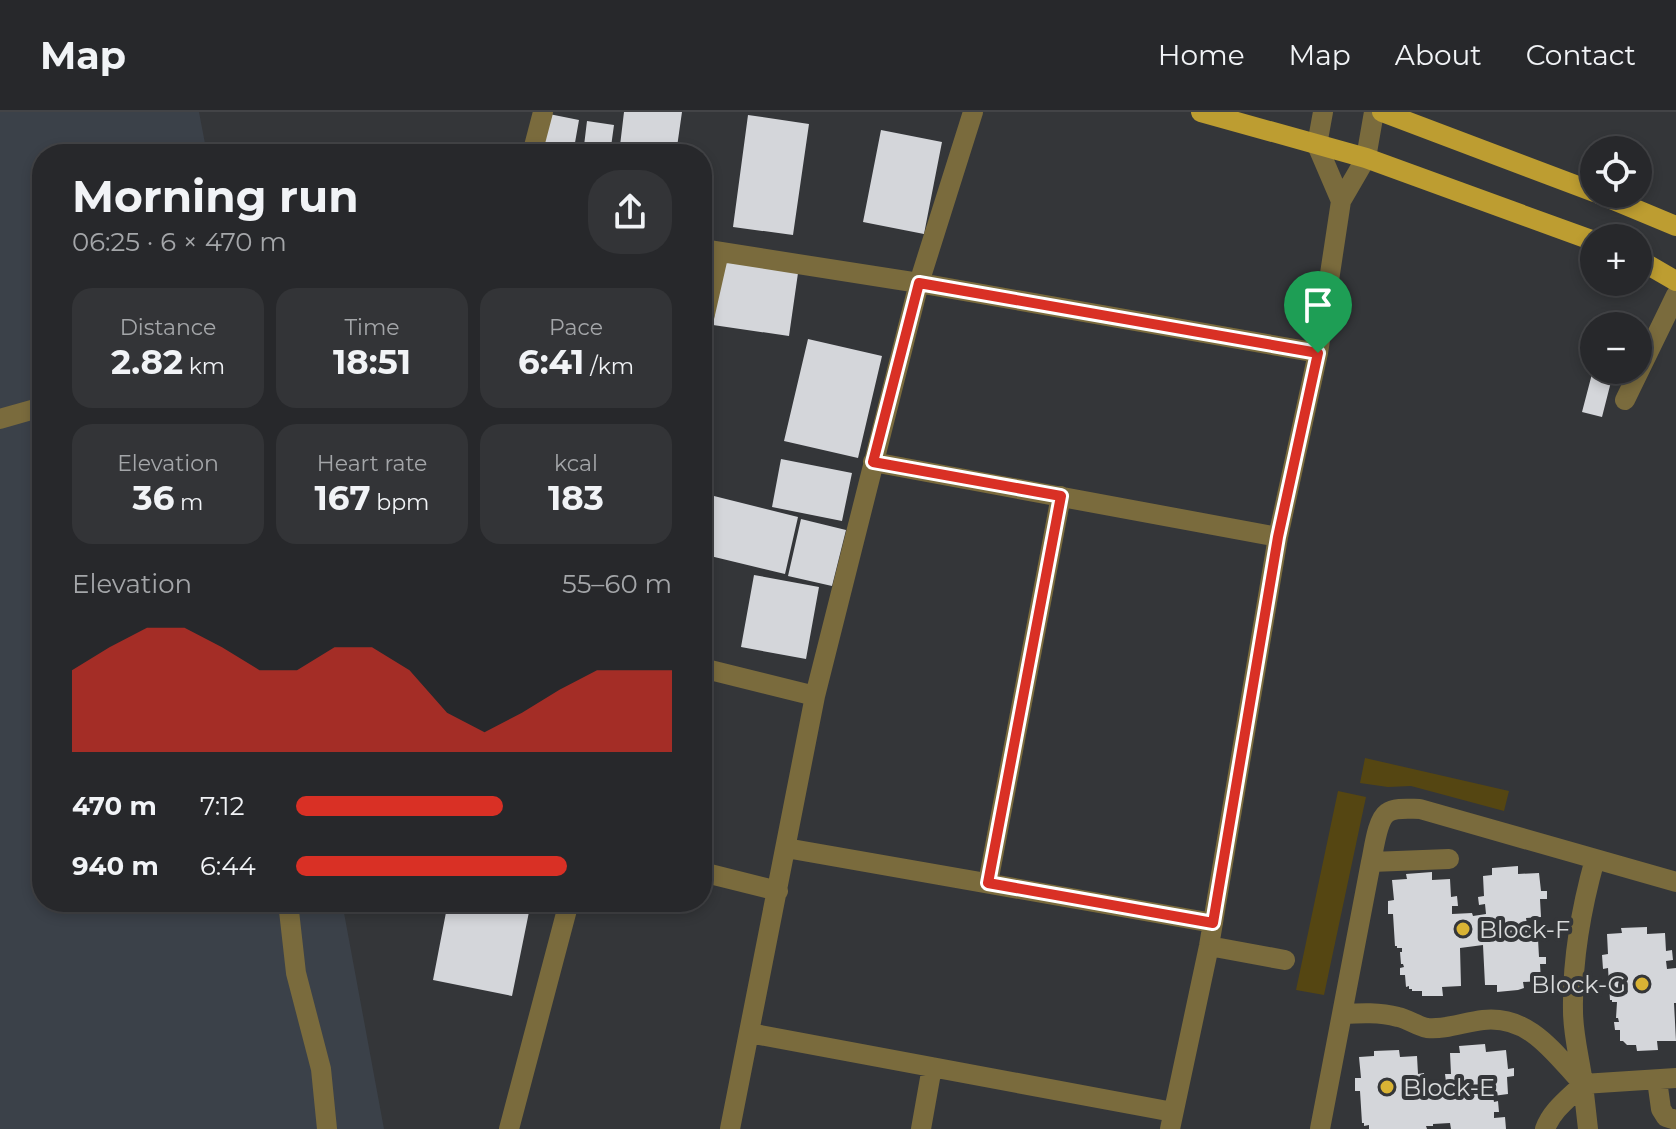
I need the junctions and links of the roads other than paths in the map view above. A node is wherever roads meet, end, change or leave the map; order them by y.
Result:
1 (543, 112) edge
2 (973, 112) edge
3 (1201, 112) edge
4 (1323, 112) edge
5 (1374, 112) edge
6 (1382, 112) edge
7 (535, 144) edge
8 (1317, 145) junction
9 (1366, 158) junction
10 (1580, 187) edge
11 (1341, 201) junction
12 (1632, 208) edge
13 (1676, 226) edge
14 (1580, 236) edge
15 (712, 250) edge
16 (1652, 267) edge
17 (1676, 281) edge
18 (919, 283) junction
19 (1676, 295) edge
20 (1318, 353) junction
21 (1625, 400) dead end
22 (32, 410) edge
23 (0, 419) edge
24 (873, 462) junction
25 (1061, 496) junction
26 (1278, 537) junction
27 (712, 670) edge
28 (815, 696) junction
29 (786, 848) junction
30 (1449, 859) dead end
31 (1595, 859) junction
32 (1371, 862) junction
33 (712, 874) edge
34 (1676, 882) edge
35 (988, 883) junction
36 (778, 891) junction
37 (289, 912) edge
38 (566, 912) edge
39 (1213, 923) junction
40 (1209, 946) junction
41 (1285, 960) dead end
42 (1342, 1014) junction
43 (749, 1033) junction
44 (932, 1067) junction
45 (1666, 1079) edge
46 (1583, 1084) junction
47 (1172, 1120) edge
48 (1676, 1120) edge
49 (327, 1129) edge
50 (509, 1129) edge
51 (730, 1129) edge
52 (921, 1129) edge
53 (1320, 1129) edge
54 (1545, 1129) edge
55 (1588, 1129) edge

1 - 7 street
2 - 18 street
3 - 8 main road
4 - 8 street
5 - 9 street
6 - 10 main road
8 - 9 main road
8 - 11 street
9 - 11 street
9 - 14 main road
11 - 20 street
12 - 13 main road
15 - 18 street
16 - 17 main road
18 - 20 street
18 - 24 street
19 - 21 street
20 - 26 street
22 - 23 street
24 - 25 street
24 - 28 street
25 - 26 street
25 - 35 street
26 - 39 street
27 - 28 street
28 - 29 street
29 - 35 street
29 - 36 street
30 - 32 street
31 - 32 street
31 - 34 street
31 - 46 street
32 - 42 street
33 - 36 street
35 - 39 street
36 - 43 street
37 - 49 street
38 - 50 street
39 - 40 street
40 - 41 street
40 - 47 street
42 - 46 street
42 - 53 street
43 - 44 street
43 - 51 street
44 - 47 street
44 - 52 street
45 - 46 street
45 - 48 street
46 - 54 street
46 - 55 street

